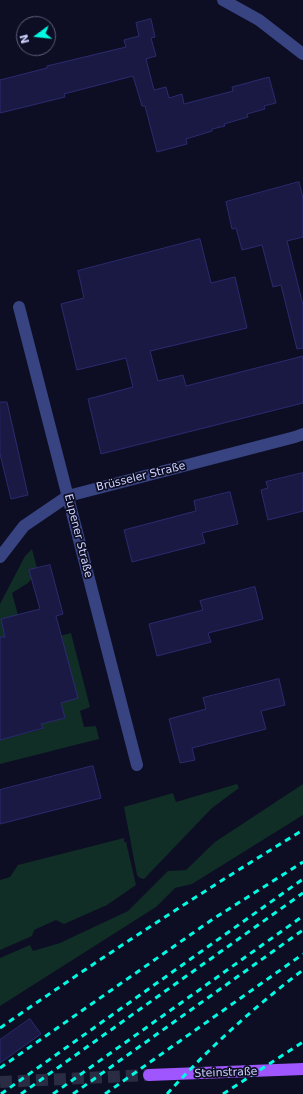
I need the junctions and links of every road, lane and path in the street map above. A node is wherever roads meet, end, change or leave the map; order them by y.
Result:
1 (222, 0) edge
2 (303, 54) edge
3 (20, 307) dead end
4 (303, 434) edge
5 (68, 496) junction
6 (0, 558) edge
7 (137, 765) dead end
8 (303, 1070) edge
9 (149, 1075) tunnel mouth

1 - 2 street
3 - 5 street, Eupener Straße
4 - 5 street, Brüsseler Straße
5 - 6 street, Brüsseler Straße
5 - 7 street, Eupener Straße
8 - 9 main road, Steinstraße

